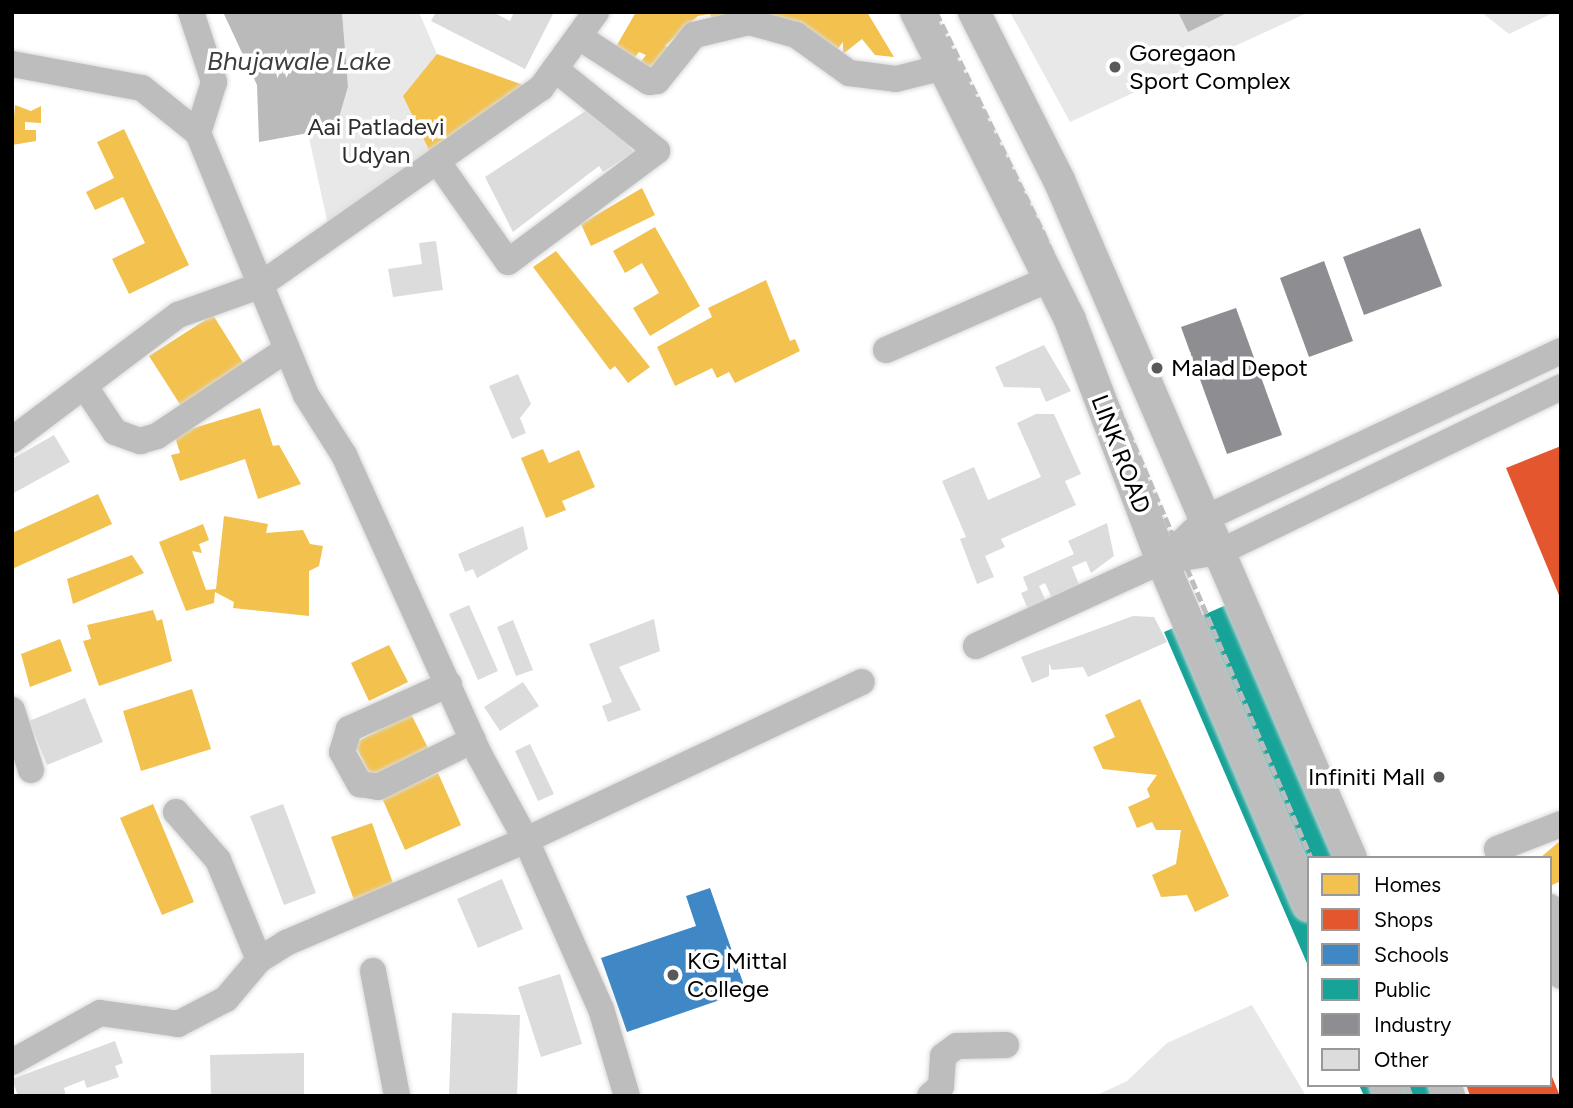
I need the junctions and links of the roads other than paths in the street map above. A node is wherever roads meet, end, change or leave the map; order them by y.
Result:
1 (191, 12) edge
2 (596, 12) edge
3 (916, 12) edge
4 (974, 12) edge
5 (749, 17) edge
6 (579, 37) junction
7 (12, 64) edge
8 (944, 67) junction
9 (555, 69) junction
10 (198, 133) junction
11 (437, 161) junction
12 (1049, 279) junction
13 (259, 286) junction
14 (286, 350) junction
15 (886, 350) dead end
16 (1561, 351) edge
17 (1521, 368) junction
18 (85, 387) junction
19 (1561, 387) edge
20 (1534, 399) junction
21 (12, 440) edge
22 (1208, 517) junction
23 (1220, 552) junction
24 (1162, 561) junction
25 (976, 646) dead end
26 (862, 682) dead end
27 (449, 684) junction
28 (12, 710) edge
29 (473, 740) junction
30 (31, 770) dead end
31 (176, 812) dead end
32 (1561, 824) edge
33 (526, 840) junction
34 (1350, 856) edge
35 (1499, 856) edge
36 (1307, 900) edge
37 (1552, 912) edge
38 (1561, 932) edge
39 (1552, 954) edge
40 (259, 960) junction
41 (373, 971) dead end
42 (1561, 976) edge
43 (1006, 1045) dead end
44 (12, 1062) edge
45 (397, 1096) edge
46 (627, 1096) edge
47 (930, 1096) edge

1 - 10 street
2 - 6 street
3 - 8 main road, LINK ROAD
4 - 22 main road, LINK ROAD
5 - 6 street
5 - 8 street
6 - 9 street
7 - 10 street
8 - 12 main road, LINK ROAD
9 - 11 street
9 - 11 street
10 - 13 street
11 - 13 street
12 - 15 street
12 - 24 main road, LINK ROAD
13 - 14 street
13 - 18 street
14 - 18 street
14 - 27 street
16 - 17 street
17 - 20 street
17 - 22 street
18 - 21 street
19 - 20 street
20 - 23 street
22 - 23 main road, LINK ROAD
22 - 24 street
23 - 24 street
23 - 34 main road, LINK ROAD
24 - 25 street
24 - 36 main road, LINK ROAD
26 - 33 street
27 - 29 street
27 - 29 street
28 - 30 street
29 - 33 street
31 - 40 street
32 - 35 street
33 - 40 street
33 - 46 street
37 - 38 street
39 - 42 street
40 - 44 street
41 - 45 street
43 - 47 street

